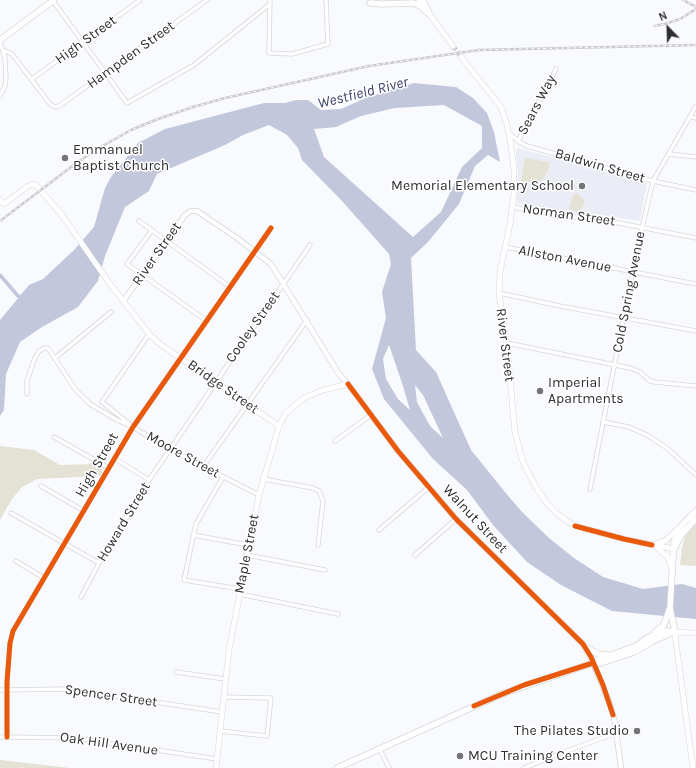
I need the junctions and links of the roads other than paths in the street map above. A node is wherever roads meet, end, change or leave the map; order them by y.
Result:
1 (140, 0) edge
2 (207, 0) edge
3 (326, 0) edge
4 (394, 0) edge
5 (419, 0) edge
6 (422, 0) edge
7 (54, 1) edge
8 (270, 2) edge
9 (367, 2) edge
10 (430, 15) junction
11 (0, 41) edge
12 (83, 42) junction
13 (454, 46) tunnel mouth
14 (3, 50) junction
15 (461, 56) tunnel mouth
16 (556, 69) dead end
17 (106, 73) junction
18 (32, 79) junction
19 (0, 96) edge
20 (696, 106) edge
21 (690, 117) junction
22 (696, 118) edge
23 (509, 133) junction
24 (518, 141) junction
25 (669, 154) junction
26 (696, 157) edge
27 (653, 181) junction
28 (696, 190) edge
29 (1, 204) edge
30 (513, 206) junction
31 (193, 210) joint
32 (139, 221) dead end
33 (642, 226) junction
34 (270, 228) dead end
35 (152, 230) junction
36 (696, 238) edge
37 (167, 241) junction
38 (310, 245) dead end
39 (505, 247) junction
40 (254, 251) junction
41 (633, 272) junction
42 (142, 276) junction
43 (284, 283) junction
44 (696, 284) edge
45 (230, 287) junction
46 (499, 293) junction
47 (124, 300) junction
48 (110, 312) dead end
49 (624, 318) junction
50 (306, 320) junction
51 (207, 321) junction
52 (696, 331) edge
53 (150, 334) junction
54 (507, 343) junction
55 (55, 358) junction
56 (181, 358) junction
57 (614, 364) junction
58 (215, 382) junction
59 (348, 384) junction
60 (696, 386) edge
61 (27, 394) dead end
62 (247, 404) junction
63 (371, 415) junction
64 (603, 422) junction
65 (279, 426) junction
66 (133, 427) junction
67 (54, 437) dead end
68 (335, 441) dead end
69 (169, 449) junction
70 (114, 458) junction
71 (203, 467) junction
72 (109, 468) junction
73 (696, 475) edge
74 (223, 477) junction
75 (263, 479) junction
76 (149, 480) junction
77 (41, 486) dead end
78 (428, 487) junction
79 (590, 489) dead end
80 (258, 495) junction
81 (84, 511) junction
82 (696, 511) edge
83 (11, 513) dead end
84 (696, 519) edge
85 (456, 520) junction
86 (685, 522) junction
87 (379, 530) dead end
88 (193, 535) junction
89 (64, 544) junction
90 (248, 545) junction
91 (318, 545) dead end
92 (653, 545) junction
93 (674, 549) junction
94 (246, 555) junction
95 (415, 555) dead end
96 (16, 561) dead end
97 (99, 563) junction
98 (672, 569) junction
99 (325, 570) dead end
100 (44, 578) junction
101 (239, 592) junction
102 (81, 597) dead end
103 (338, 614) dead end
104 (670, 619) junction
105 (675, 632) junction
106 (696, 633) edge
107 (648, 637) junction
108 (585, 647) junction
109 (610, 656) junction
110 (593, 663) junction
111 (176, 672) dead end
112 (225, 679) junction
113 (0, 690) edge
114 (7, 690) junction
115 (223, 697) junction
116 (222, 712) junction
117 (220, 731) junction
118 (616, 733) junction
119 (0, 737) edge
120 (7, 737) junction
121 (379, 748) junction
122 (217, 759) junction
123 (216, 768) edge
124 (337, 768) edge
125 (389, 768) edge
126 (524, 768) edge
127 (621, 768) edge
128 (693, 768) edge

1 - 12 street, High Street
2 - 17 street, Hampden Street
3 - 8 street
4 - 9 main road
5 - 10 main road
6 - 10 main road
7 - 11 main road
7 - 12 street
8 - 17 street
9 - 10 main road
10 - 13 main road
11 - 14 street
12 - 17 street
12 - 18 street, High Street
14 - 18 street
14 - 19 street
15 - 23 main road, River Street
16 - 24 street, Sears Way
17 - 18 street, Hampden Street
20 - 21 street, Cold Spring Avenue
21 - 22 street
21 - 25 street, Cold Spring Avenue
23 - 24 street, Baldwin Street
23 - 30 main road, River Street
24 - 27 street, Baldwin Street
25 - 26 street
25 - 27 street, Cold Spring Avenue
27 - 28 street, Baldwin Street
27 - 33 street, Cold Spring Avenue
29 - 47 main road, Bridge Street
30 - 33 street, Norman Street
30 - 39 main road, River Street
31 - 37 street, River Street
31 - 40 street, Walnut Street
32 - 35 street
33 - 36 street, Norman Street
33 - 41 street, Cold Spring Avenue
34 - 40 street, High Street
35 - 37 street
35 - 42 street
37 - 42 street, River Street
37 - 45 street
38 - 43 street, Cooley Street
39 - 41 street, Allston Avenue
39 - 46 main road, River Street
40 - 43 street, Walnut Street
40 - 45 street, High Street
41 - 44 street, Allston Avenue
41 - 49 street, Cold Spring Avenue
42 - 47 street, River Street
42 - 51 street
43 - 50 street, Walnut Street
43 - 58 street, Cooley Street
45 - 51 street, High Street
46 - 49 street
46 - 54 main road, River Street
47 - 53 main road, Bridge Street
48 - 55 street
49 - 52 street
49 - 57 street, Cold Spring Avenue
50 - 59 street, Walnut Street
50 - 62 street
51 - 56 street, High Street
53 - 56 main road, Bridge Street
53 - 66 street
54 - 57 street
54 - 92 main road, River Street
55 - 61 street, Moore Street
55 - 66 street, Moore Street
56 - 58 main road, Bridge Street
56 - 66 street, High Street
57 - 60 street
57 - 64 street, Cold Spring Avenue
58 - 62 main road, Bridge Street
58 - 69 street, Cooley Street
59 - 63 main road, Walnut Street
59 - 65 main road, Maple Street
62 - 65 main road, Bridge Street
62 - 71 street
63 - 68 street
63 - 78 main road, Walnut Street
64 - 73 street
64 - 79 street, Cold Spring Avenue
65 - 75 main road, Maple Street
66 - 69 street, Moore Street
66 - 70 street, High Street
67 - 72 street
69 - 71 street, Moore Street
69 - 76 street, Howard Street
70 - 72 street, High Street
70 - 76 street
71 - 74 street, Moore Street
72 - 81 street, High Street
74 - 80 street, Moore Street
74 - 88 street
75 - 80 main road, Maple Street
75 - 91 street
76 - 97 street, Howard Street
77 - 81 street
78 - 85 main road, Walnut Street
78 - 87 street
80 - 90 main road, Maple Street
81 - 89 street, High Street
82 - 86 main road
83 - 89 street
84 - 93 main road
85 - 95 street
85 - 108 main road, Walnut Street
86 - 92 main road
86 - 93 main road
88 - 90 street
88 - 101 street
89 - 97 street
89 - 100 street, High Street
90 - 94 main road, Maple Street
92 - 93 main road, River Street
92 - 98 main road
93 - 98 main road
94 - 99 street
94 - 101 main road, Maple Street
96 - 100 street
97 - 102 street, Howard Street
98 - 104 main road
100 - 114 street, High Street
101 - 103 street
101 - 112 main road, Maple Street
104 - 105 main road
104 - 107 main road
105 - 106 main road
105 - 107 main road
105 - 110 main road
105 - 128 main road
107 - 109 main road
108 - 109 main road
108 - 110 main road, Walnut Street
109 - 110 main road
110 - 118 street
110 - 121 main road
111 - 112 street
112 - 115 main road, Maple Street
113 - 114 street, Spencer Street
114 - 116 street, Spencer Street
114 - 120 street, High Street
115 - 116 main road, Maple Street
115 - 117 street
116 - 117 main road, Maple Street
117 - 122 main road, Maple Street
118 - 126 street
118 - 127 street
119 - 120 street, Oak Hill Avenue
120 - 122 street, Oak Hill Avenue
121 - 124 main road
121 - 125 street
122 - 123 main road, Maple Street

